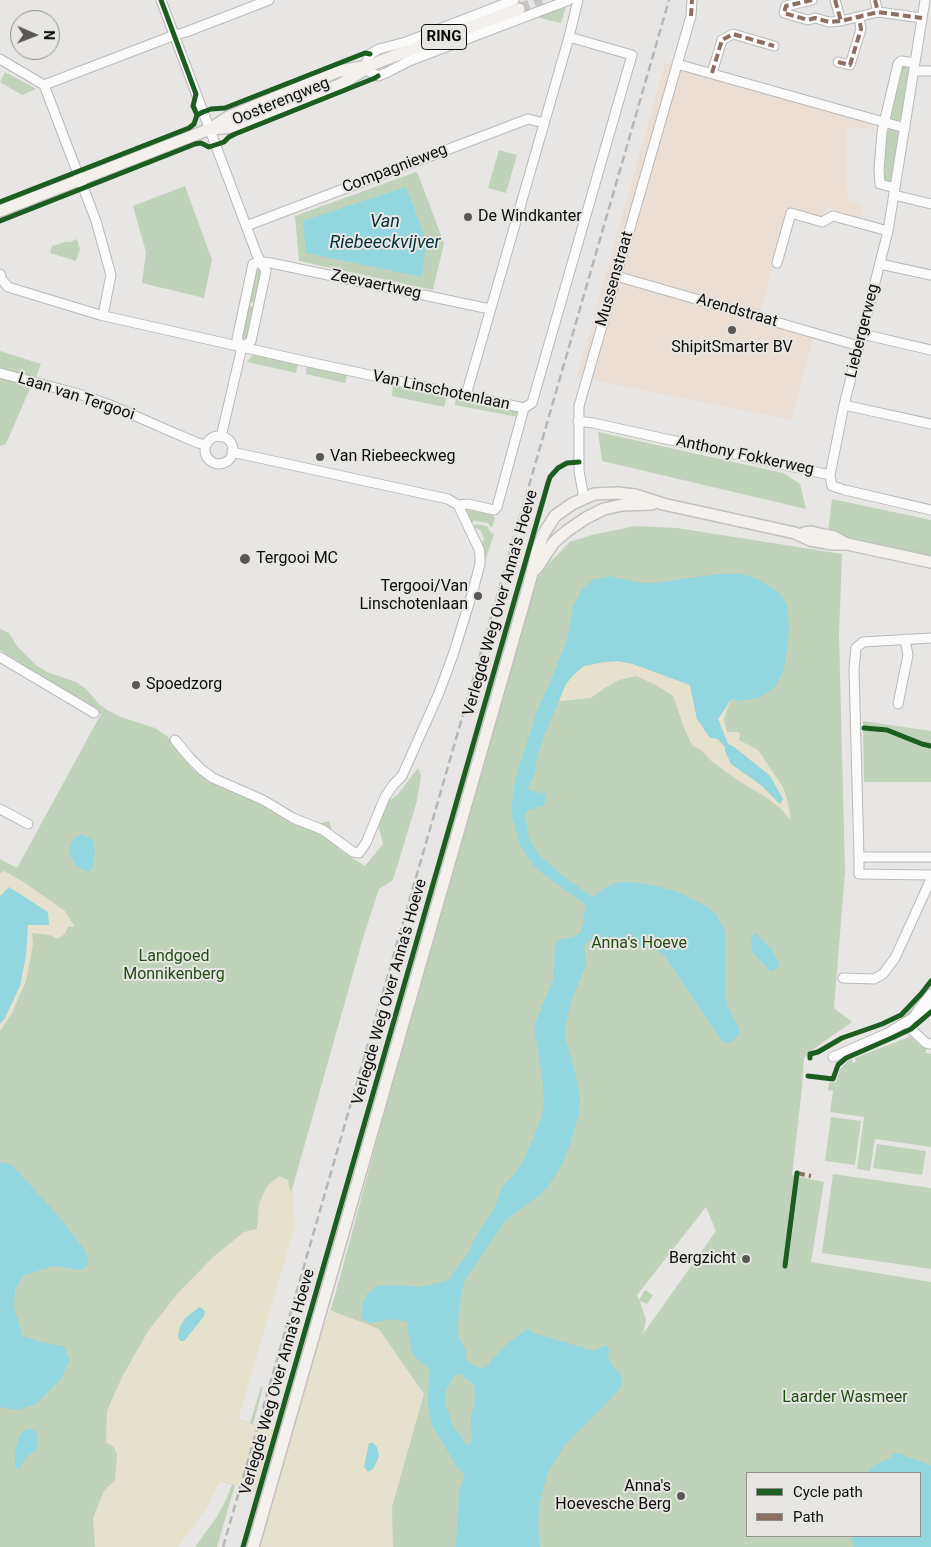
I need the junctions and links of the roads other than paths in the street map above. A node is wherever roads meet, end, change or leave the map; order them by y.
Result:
1 (161, 0) edge
2 (269, 0) edge
3 (570, 0) edge
4 (578, 0) edge
5 (692, 0) edge
6 (812, 0) edge
7 (835, 0) edge
8 (875, 0) edge
9 (926, 0) edge
10 (552, 3) edge
11 (517, 4) tunnel mouth
12 (878, 12) junction
13 (859, 16) junction
14 (922, 18) junction
15 (841, 21) junction
16 (175, 35) junction
17 (569, 37) junction
18 (774, 46) dead end
19 (0, 59) edge
20 (838, 62) dead end
21 (677, 64) junction
22 (366, 67) junction
23 (915, 67) junction
24 (931, 71) edge
25 (712, 74) junction
26 (44, 85) junction
27 (884, 122) junction
28 (544, 123) junction
29 (905, 128) junction
30 (210, 130) junction
31 (80, 180) junction
32 (894, 191) junction
33 (931, 204) edge
34 (0, 211) edge
35 (246, 226) junction
36 (888, 231) junction
37 (262, 262) junction
38 (777, 263) dead end
39 (880, 264) junction
40 (0, 274) edge
41 (931, 275) edge
42 (616, 276) junction
43 (490, 310) junction
44 (103, 315) junction
45 (862, 334) junction
46 (859, 346) junction
47 (242, 347) junction
48 (931, 350) edge
49 (0, 373) edge
50 (466, 395) junction
51 (844, 405) junction
52 (524, 408) junction
53 (578, 421) junction
54 (931, 424) edge
55 (221, 437) junction
56 (206, 445) junction
57 (232, 452) junction
58 (830, 475) junction
59 (600, 494) junction
60 (584, 498) junction
61 (572, 504) junction
62 (663, 504) junction
63 (458, 505) junction
64 (604, 509) junction
65 (931, 510) edge
66 (579, 522) junction
67 (931, 562) edge
68 (531, 577) junction
69 (931, 638) edge
70 (905, 639) junction
71 (0, 657) edge
72 (898, 704) dead end
73 (94, 713) dead end
74 (175, 740) dead end
75 (0, 809) edge
76 (28, 824) dead end
77 (859, 857) junction
78 (931, 857) edge
79 (931, 877) edge
80 (844, 978) dead end
81 (931, 994) edge
82 (931, 1006) edge
83 (910, 1020) junction
84 (931, 1044) edge
85 (833, 1057) dead end
86 (253, 1547) edge

1 - 16 street
2 - 16 street
3 - 10 street
4 - 17 street
5 - 21 street, Mussenstraat
6 - 15 street
7 - 15 street
8 - 12 street
9 - 14 street, Liebergerweg
10 - 22 street
11 - 22 main road, Oosterengweg / RING
12 - 13 street
12 - 14 street
13 - 15 street
13 - 20 street
14 - 23 street, Liebergerweg
16 - 26 street
16 - 30 street
17 - 28 street
17 - 52 street
18 - 25 street
19 - 26 street
21 - 25 street
21 - 42 street, Mussenstraat
22 - 30 main road, Oosterengweg / RING
23 - 24 street
23 - 27 street
23 - 29 street, Liebergerweg
25 - 27 street
26 - 31 street
27 - 29 street
27 - 32 street
28 - 35 street, Compagnieweg
28 - 43 street
29 - 32 street, Liebergerweg
30 - 31 main road, Oosterengweg / RING
30 - 35 street
31 - 34 main road, Oosterengweg / RING
31 - 44 street
32 - 33 street
32 - 36 street, Liebergerweg
35 - 37 street
36 - 38 street
36 - 39 street, Liebergerweg
37 - 43 street, Zeevaertweg
37 - 47 street
37 - 47 street
39 - 41 street
39 - 45 street, Liebergerweg
40 - 44 street, Van Linschotenlaan
42 - 46 street, Arendstraat
42 - 53 street, Mussenstraat
43 - 50 street
44 - 47 street, Van Linschotenlaan
45 - 46 street, Liebergerweg
45 - 48 street
46 - 51 street, Liebergerweg
47 - 50 street, Van Linschotenlaan
47 - 55 street
49 - 56 street, Laan van Tergooi
50 - 52 street, Van Linschotenlaan
51 - 54 street
51 - 58 street, Liebergerweg
52 - 63 street, Van Linschotenlaan
53 - 58 street, Anthony Fokkerweg
53 - 60 street, Mussenstraat
55 - 56 street
55 - 57 street
56 - 57 street
57 - 63 street, Van Linschotenlaan
58 - 65 street, Anthony Fokkerweg
59 - 60 main road, Verlegde Weg Over Anna's Hoeve
59 - 62 main road, Verlegde Weg Over Anna's Hoeve
59 - 64 main road
60 - 61 main road, Verlegde Weg Over Anna's Hoeve
61 - 66 main road
61 - 68 main road, Verlegde Weg Over Anna's Hoeve
62 - 64 main road, Verlegde Weg Over Anna's Hoeve
62 - 67 main road, Verlegde Weg Over Anna's Hoeve
63 - 74 street
64 - 66 main road, Verlegde Weg Over Anna's Hoeve
66 - 68 main road, Verlegde Weg Over Anna's Hoeve
68 - 86 main road, Verlegde Weg Over Anna's Hoeve
69 - 70 street
70 - 72 street
70 - 77 street
71 - 73 street
75 - 76 street
77 - 78 street
77 - 79 street
79 - 80 street
81 - 83 street
82 - 83 street
83 - 84 street
83 - 85 street

